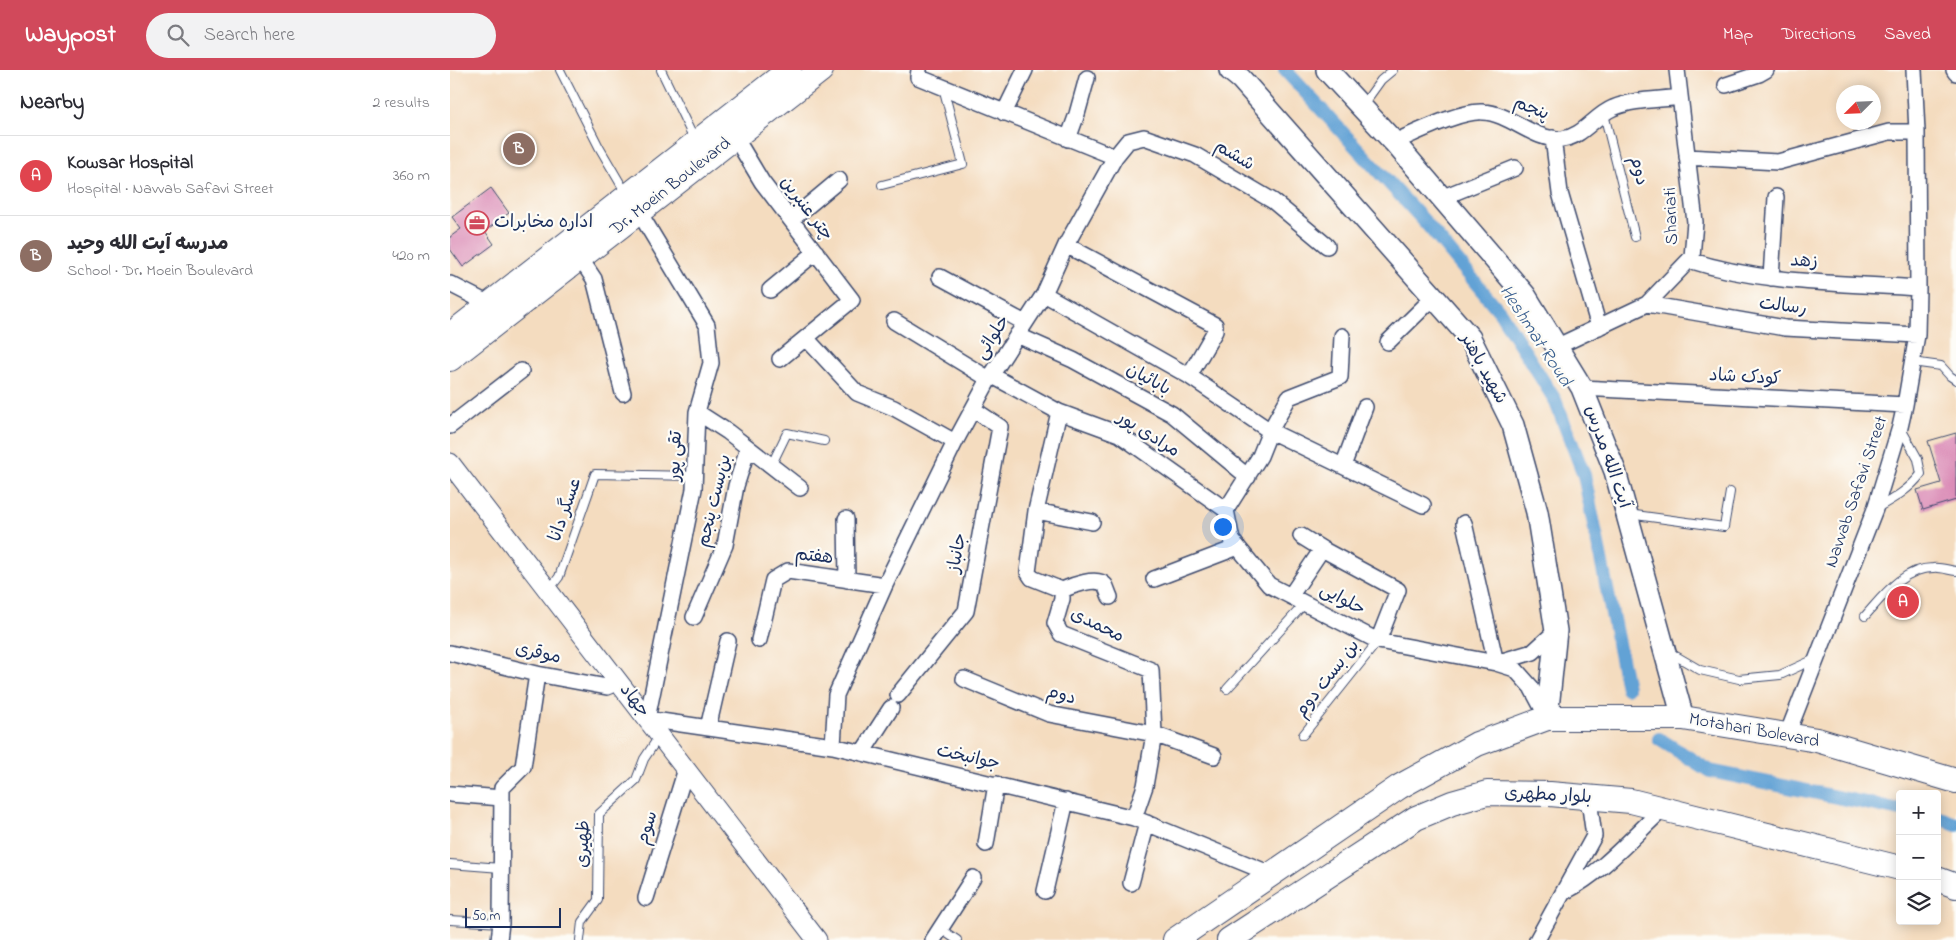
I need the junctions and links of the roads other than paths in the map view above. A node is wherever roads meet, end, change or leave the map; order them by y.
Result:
1 (560, 70) edge
2 (661, 70) edge
3 (789, 70) edge
4 (821, 70) edge
5 (919, 70) edge
6 (1025, 70) edge
7 (1230, 70) edge
8 (1327, 70) edge
9 (1393, 70) edge
10 (1677, 70) edge
11 (1766, 70) edge
12 (1914, 70) edge
13 (1088, 78) dead end
14 (1726, 85) dead end
15 (942, 87) junction
16 (1680, 97) junction
17 (1361, 107) junction
18 (1004, 113) junction
19 (1604, 114) junction
20 (1917, 132) junction
21 (735, 137) junction
22 (1068, 138) junction
23 (1553, 138) junction
24 (1394, 142) junction
25 (696, 143) junction
26 (1115, 157) junction
27 (1687, 158) junction
28 (1514, 168) dead end
29 (839, 180) dead end
30 (882, 184) dead end
31 (1776, 197) dead end
32 (1442, 198) junction
33 (633, 204) junction
34 (791, 220) junction
35 (1635, 237) dead end
36 (1066, 245) junction
37 (1327, 246) dead end
38 (816, 252) junction
39 (580, 258) junction
40 (1688, 260) junction
41 (940, 276) dead end
42 (1771, 278) junction
43 (450, 284) edge
44 (1918, 288) junction
45 (770, 290) dead end
46 (1044, 294) junction
47 (1434, 297) junction
48 (489, 304) junction
49 (1647, 304) junction
50 (894, 321) dead end
51 (1599, 327) junction
52 (1021, 329) junction
53 (450, 335) edge
54 (1917, 335) junction
55 (1342, 336) dead end
56 (806, 338) junction
57 (1388, 342) dead end
58 (1556, 347) junction
59 (450, 359) edge
60 (780, 359) dead end
61 (1912, 362) junction
62 (521, 371) dead end
63 (1189, 376) junction
64 (990, 377) junction
65 (1956, 380) edge
66 (1582, 388) junction
67 (624, 393) dead end
68 (1905, 405) junction
69 (1364, 407) dead end
70 (973, 410) junction
71 (697, 412) junction
72 (1059, 412) junction
73 (450, 426) edge
74 (1900, 427) junction
75 (1270, 431) junction
76 (824, 441) dead end
77 (955, 442) junction
78 (748, 448) junction
79 (450, 463) edge
80 (771, 466) junction
81 (1343, 466) junction
82 (694, 476) junction
83 (1248, 477) junction
84 (800, 488) dead end
85 (1730, 492) dead end
86 (1423, 505) dead end
87 (1875, 509) junction
88 (1226, 510) junction
89 (1036, 511) junction
90 (1626, 513) junction
91 (846, 519) dead end
92 (1092, 522) dead end
93 (1464, 523) dead end
94 (1301, 536) dead end
95 (1238, 547) junction
96 (1322, 549) junction
97 (1956, 571) edge
98 (1154, 579) dead end
99 (847, 580) junction
100 (885, 586) junction
101 (1062, 590) junction
102 (548, 591) junction
103 (1291, 595) junction
104 (1110, 597) dead end
105 (1306, 602) junction
106 (1865, 616) dead end
107 (694, 617) dead end
108 (1556, 631) junction
109 (759, 640) dead end
110 (1378, 640) junction
111 (728, 641) dead end
112 (1665, 650) junction
113 (450, 653) edge
114 (1816, 659) junction
115 (1496, 663) junction
116 (537, 674) junction
117 (964, 679) dead end
118 (619, 682) junction
119 (1227, 689) dead end
120 (1548, 718) junction
121 (1683, 718) junction
122 (647, 719) junction
123 (708, 728) junction
124 (1154, 734) junction
125 (660, 735) junction
126 (1303, 735) dead end
127 (1787, 735) junction
128 (833, 746) junction
129 (862, 753) junction
130 (1214, 756) dead end
131 (686, 769) junction
132 (1954, 781) edge
133 (996, 784) junction
134 (450, 794) edge
135 (1579, 797) junction
136 (502, 798) junction
137 (1066, 801) junction
138 (1663, 809) junction
139 (1140, 820) junction
140 (986, 844) dead end
141 (450, 864) edge
142 (1896, 867) edge
143 (501, 868) junction
144 (1271, 874) junction
145 (973, 878) dead end
146 (1941, 881) edge
147 (1131, 884) dead end
148 (1956, 886) edge
149 (1045, 891) dead end
150 (1566, 891) junction
151 (646, 898) dead end
152 (450, 920) edge
153 (501, 923) junction
154 (936, 934) edge
155 (499, 940) edge
156 (580, 940) edge
157 (817, 940) edge
158 (957, 940) edge
159 (1175, 940) edge
160 (1229, 940) edge
161 (1537, 940) edge

1 - 33 lane
2 - 25 lane
3 - 25 main road, Dr. Moein Boulevard
4 - 21 main road, Dr. Moein Boulevard
5 - 15 street
6 - 18 street
7 - 47 main road, شهید باهنر
8 - 17 main road, آیت الله مدرس
9 - 17 lane
10 - 16 street, Shariati
11 - 14 street
12 - 20 street, Navvab Safavi Street
13 - 22 street
15 - 18 street
15 - 30 lane
16 - 19 street, پنجم
16 - 27 street, Shariati
17 - 24 main road, آیت الله مدرس
18 - 22 street
19 - 23 street, پنجم
19 - 35 lane, دوم
20 - 27 street
20 - 44 street, Navvab Safavi Street
21 - 33 main road, Dr. Moein Boulevard
21 - 34 street, چتر عنبرین
22 - 26 street
23 - 24 street, پنجم
23 - 51 street
24 - 32 main road, آیت الله مدرس
25 - 33 main road, Dr. Moein Boulevard
26 - 36 street, حلوائی
26 - 37 street, ششم
27 - 40 street, Shariati
28 - 32 street
29 - 34 street
31 - 42 street
32 - 58 main road, آیت الله مدرس
33 - 39 main road, Dr. Moein Boulevard
33 - 48 main road, Dr. Moein Boulevard
33 - 71 street, تقی پور
34 - 38 street, چتر عنبرین
36 - 46 street, حلوائی
36 - 63 street
38 - 45 street
38 - 56 street, چتر عنبرین
39 - 59 main road, Dr. Moein Boulevard
39 - 67 street
40 - 42 street, زهد
40 - 49 street, Shariati
41 - 52 street, بابائیان
42 - 44 street, زهد
43 - 48 street
44 - 54 street, Navvab Safavi Street
46 - 52 street, حلوائی
46 - 63 street
47 - 57 street
47 - 108 main road, شهید باهنر
48 - 53 main road, Dr. Moein Boulevard
49 - 51 street, Shariati
49 - 54 street, رسالت
50 - 64 street, مرادی پور
51 - 58 street, Shariati
52 - 64 street, حلوائی
52 - 83 street, بابائیان
54 - 61 street, Navvab Safavi Street
55 - 75 street
56 - 60 street
56 - 77 street
58 - 66 main road, آیت الله مدرس
61 - 65 lane
61 - 68 street, Navvab Safavi Street
62 - 73 street
63 - 75 street
64 - 70 street, حلوائی
64 - 72 street, مرادی پور
66 - 68 street, کودک شاد
66 - 90 main road, آیت الله مدرس
68 - 74 street, Navvab Safavi Street
69 - 81 street
70 - 77 street, حلوائی
70 - 129 street, جانباز
71 - 78 street
71 - 82 street, تقی پور
72 - 88 street, مرادی پور
72 - 89 street, محمدی
74 - 87 street, Navvab Safavi Street
74 - 87 lane
75 - 81 street
75 - 83 street
76 - 80 lane
77 - 100 street, حلوائی
78 - 80 street
78 - 107 street, بن‌بست پنجم
79 - 102 street, جهاد
80 - 84 street
81 - 86 street
82 - 102 lane, عسگر دانا
82 - 122 street, تقی پور
83 - 88 street
85 - 90 lane
87 - 114 street, Navvab Safavi Street
88 - 95 street, حلوایی
89 - 92 street
89 - 101 street, محمدی
90 - 112 main road, آیت الله مدرس
91 - 99 street
93 - 115 street
94 - 96 street
95 - 98 street
95 - 103 street, حلوایی
96 - 103 street
96 - 110 street
97 - 106 lane
99 - 100 street, هفتم
99 - 109 street, هفتم
100 - 128 street, حلوائی
101 - 104 street
101 - 124 street, محمدی
102 - 118 street, جهاد
103 - 105 street, حلوایی
105 - 110 street, حلوایی
105 - 119 lane
108 - 115 street
108 - 120 main road, شهید باهنر
110 - 115 street, حلوایی
110 - 126 lane, بن بست دوم
111 - 123 street
112 - 114 lane
112 - 121 main road, آیت الله مدرس
113 - 116 street, موقری
114 - 127 street, Navvab Safavi Street
115 - 120 street, حلوایی
116 - 118 street, موقری
116 - 136 street
117 - 124 street, دوم
118 - 122 street, جهاد
120 - 121 main road, Motahari Bolevard
120 - 144 main road
121 - 127 main road, Motahari Bolevard
122 - 123 street, جوانبخت
122 - 125 street, جهاد
123 - 128 street, جوانبخت
124 - 130 street, دوم
124 - 139 street, محمدی
125 - 131 street, جهاد
125 - 156 lane, ظهیری
127 - 132 main road, Motahari Bolevard
128 - 129 street, جوانبخت
129 - 133 street, جوانبخت
131 - 151 street, سوم
131 - 157 street, جهاد
133 - 137 street, جوانبخت
133 - 140 street
134 - 136 street
135 - 138 main road, بلوار مطهری
135 - 150 street
135 - 160 main road, بلوار مطهری
136 - 143 street
137 - 139 street, جوانبخت
137 - 149 street
138 - 142 main road, بلوار مطهری
138 - 150 street
139 - 144 street, جوانبخت
139 - 147 street, محمدی
141 - 143 lane
143 - 153 street
144 - 159 main road
145 - 154 street
146 - 148 main road
150 - 161 street
152 - 153 lane
153 - 155 street
154 - 158 lane

